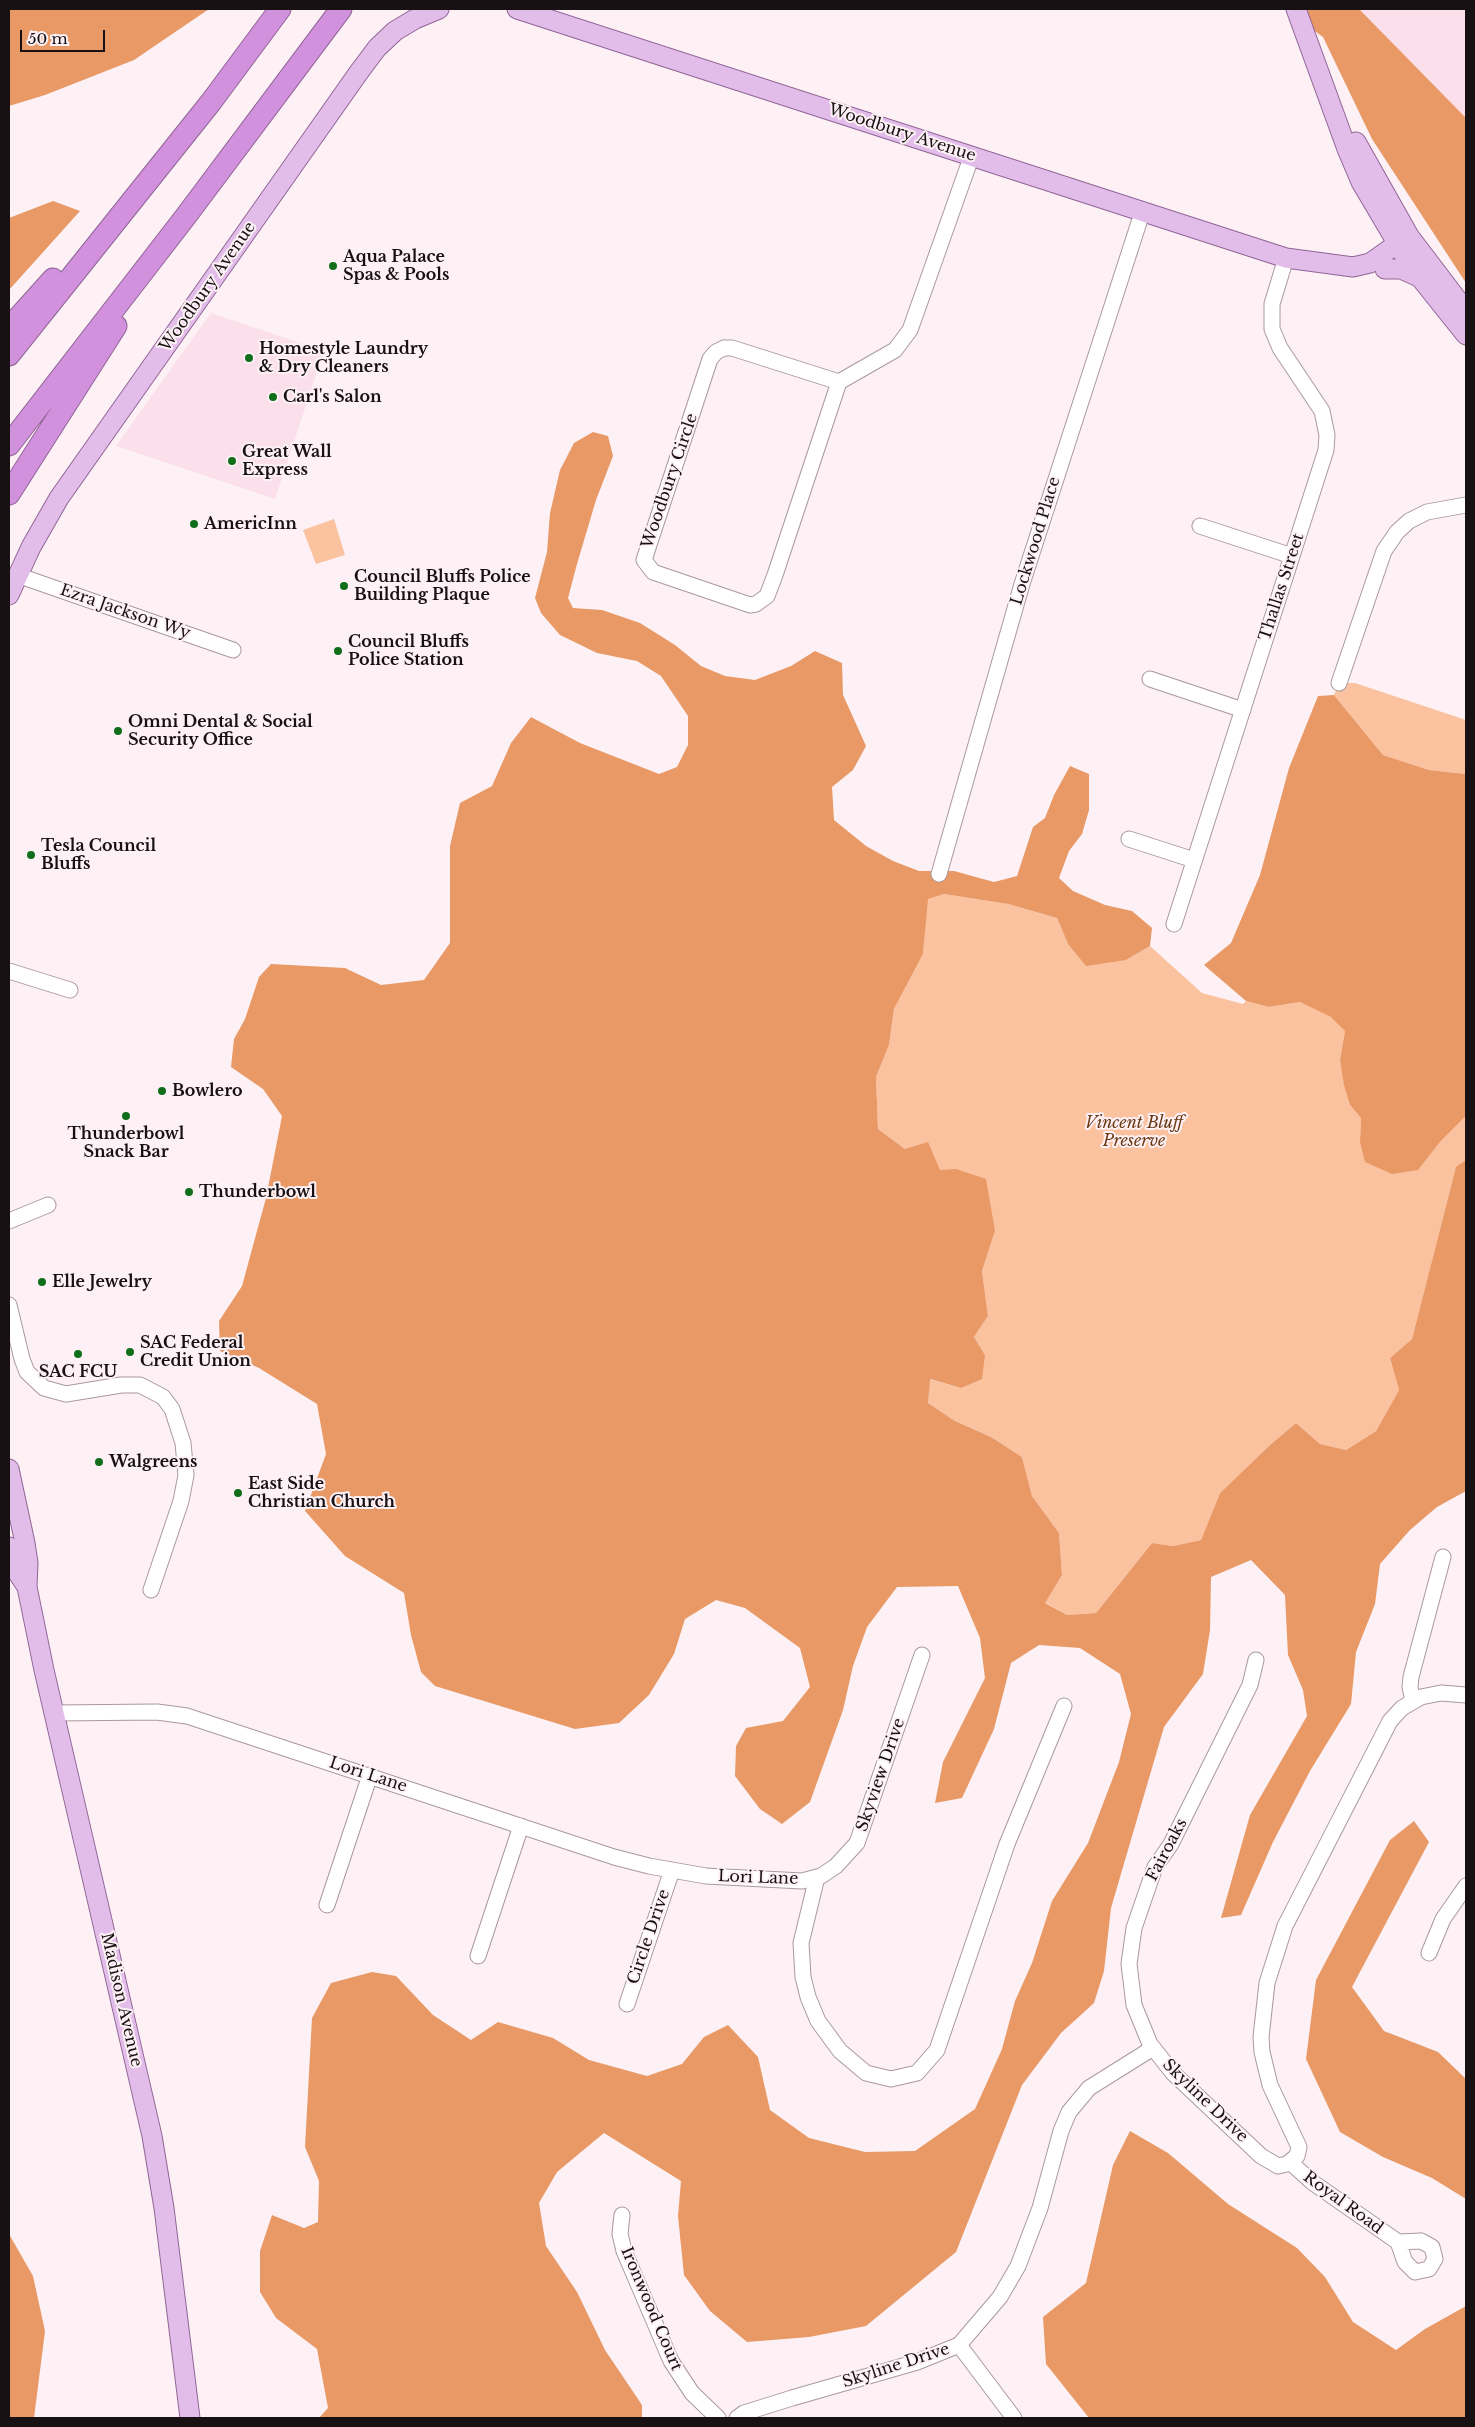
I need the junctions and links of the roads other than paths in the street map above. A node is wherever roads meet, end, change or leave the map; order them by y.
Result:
1 (280, 9) edge
2 (341, 9) edge
3 (439, 9) edge
4 (517, 9) edge
5 (1296, 9) edge
6 (1328, 96) junction
7 (211, 102) junction
8 (972, 155) junction
9 (1143, 210) junction
10 (186, 216) junction
11 (1383, 220) junction
12 (1405, 247) junction
13 (1286, 258) junction
14 (1378, 266) junction
15 (1420, 278) junction
16 (1466, 311) edge
17 (9, 328) edge
18 (1466, 335) edge
19 (9, 355) edge
20 (839, 382) junction
21 (9, 445) edge
22 (9, 494) edge
23 (1466, 505) edge
24 (1200, 526) dead end
25 (1292, 556) junction
26 (17, 575) junction
27 (9, 595) edge
28 (234, 650) dead end
29 (1150, 679) dead end
30 (1339, 683) dead end
31 (1243, 710) junction
32 (1129, 839) dead end
33 (1194, 860) junction
34 (938, 874) dead end
35 (1174, 924) dead end
36 (9, 971) edge
37 (70, 990) dead end
38 (48, 1205) dead end
39 (9, 1221) edge
40 (9, 1305) edge
41 (9, 1469) edge
42 (13, 1547) edge
43 (1443, 1557) dead end
44 (151, 1590) dead end
45 (922, 1655) dead end
46 (1256, 1660) dead end
47 (1466, 1695) edge
48 (1413, 1701) junction
49 (1064, 1706) dead end
50 (54, 1713) junction
51 (370, 1775) junction
52 (521, 1826) junction
53 (672, 1870) junction
54 (817, 1877) junction
55 (1466, 1886) edge
56 (327, 1904) dead end
57 (1429, 1953) dead end
58 (478, 1956) dead end
59 (627, 2004) dead end
60 (1153, 2048) junction
61 (1290, 2162) junction
62 (622, 2215) dead end
63 (1398, 2242) dead end
64 (960, 2345) junction
65 (190, 2418) edge
66 (718, 2418) edge
67 (737, 2418) edge
68 (1014, 2418) edge

1 - 7 highway
2 - 10 highway
3 - 26 main road, Woodbury Avenue
4 - 8 main road, Woodbury Avenue
5 - 6 main road
6 - 11 main road
6 - 12 main road
7 - 17 highway
7 - 19 highway
8 - 9 main road, Woodbury Avenue
8 - 20 street
9 - 13 main road, Woodbury Avenue
9 - 34 street, Lockwood Place
10 - 21 highway
10 - 22 highway
11 - 12 main road
11 - 14 main road
12 - 14 main road, Woodbury Avenue
12 - 15 main road
12 - 16 main road
13 - 14 main road, Woodbury Avenue
13 - 25 street, Thallas Street
14 - 15 main road
15 - 18 main road
20 - 20 street, Woodbury Circle
23 - 30 street
24 - 25 street
25 - 31 street, Thallas Street
26 - 27 main road, Woodbury Avenue
26 - 28 street, Ezra Jackson Wy
29 - 31 street
31 - 33 street, Thallas Street
32 - 33 street
33 - 35 street, Thallas Street
36 - 37 street
38 - 39 street
40 - 44 street
41 - 42 main road, Madison Avenue
42 - 50 main road, Madison Avenue
43 - 48 street
45 - 54 street, Skyview Drive
46 - 60 street, Fairoaks
47 - 48 street
48 - 61 street
49 - 54 street, Lori Lane
50 - 51 street, Lori Lane
50 - 65 main road, Madison Avenue
51 - 52 street, Lori Lane
51 - 56 street
52 - 53 street, Lori Lane
52 - 58 street
53 - 54 street, Lori Lane
53 - 59 street, Circle Drive
55 - 57 street
60 - 61 street, Skyline Drive
60 - 64 street, Skyline Drive
61 - 63 street, Royal Road
62 - 66 street, Ironwood Court
64 - 67 street, Skyline Drive
64 - 68 street

